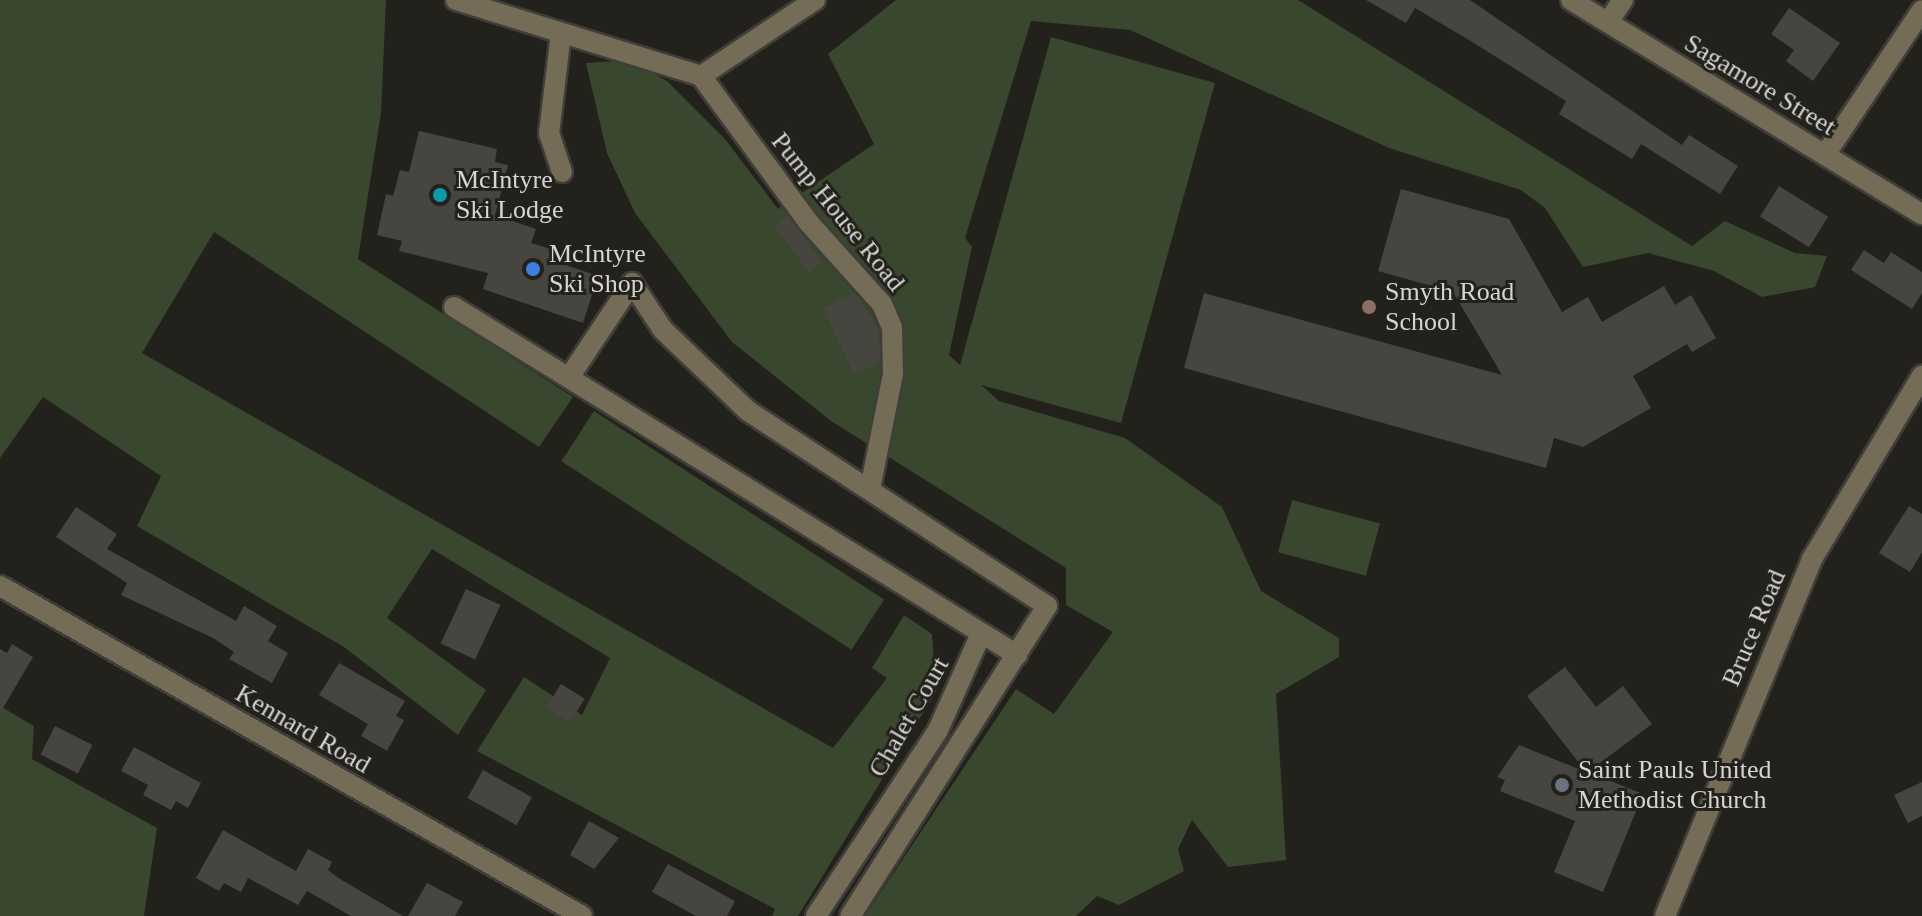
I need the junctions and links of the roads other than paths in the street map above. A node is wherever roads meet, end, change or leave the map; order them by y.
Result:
1 (456, 0) edge
2 (815, 0) edge
3 (1571, 0) edge
4 (1623, 0) edge
5 (1922, 10) edge
6 (1608, 22) junction
7 (561, 33) junction
8 (701, 76) junction
9 (1825, 155) junction
10 (562, 172) dead end
11 (1922, 214) edge
12 (454, 307) dead end
13 (570, 376) junction
14 (1922, 376) edge
15 (870, 489) junction
16 (0, 586) edge
17 (981, 634) junction
18 (1017, 655) junction
19 (582, 916) edge
20 (816, 916) edge
21 (850, 916) edge
22 (1665, 916) edge

1 - 7 street
2 - 8 street
3 - 6 street, Sagamore Street
4 - 6 street
5 - 9 street
6 - 9 street, Sagamore Street
7 - 8 street
7 - 10 street
8 - 15 street, Pump House Road
9 - 11 street, Sagamore Street
12 - 13 street
13 - 15 street
13 - 17 street
14 - 22 street, Bruce Road
15 - 18 street, Chalet Court
16 - 19 street, Kennard Road
17 - 18 street
17 - 20 street, Chalet Court
18 - 21 street, Chalet Court

